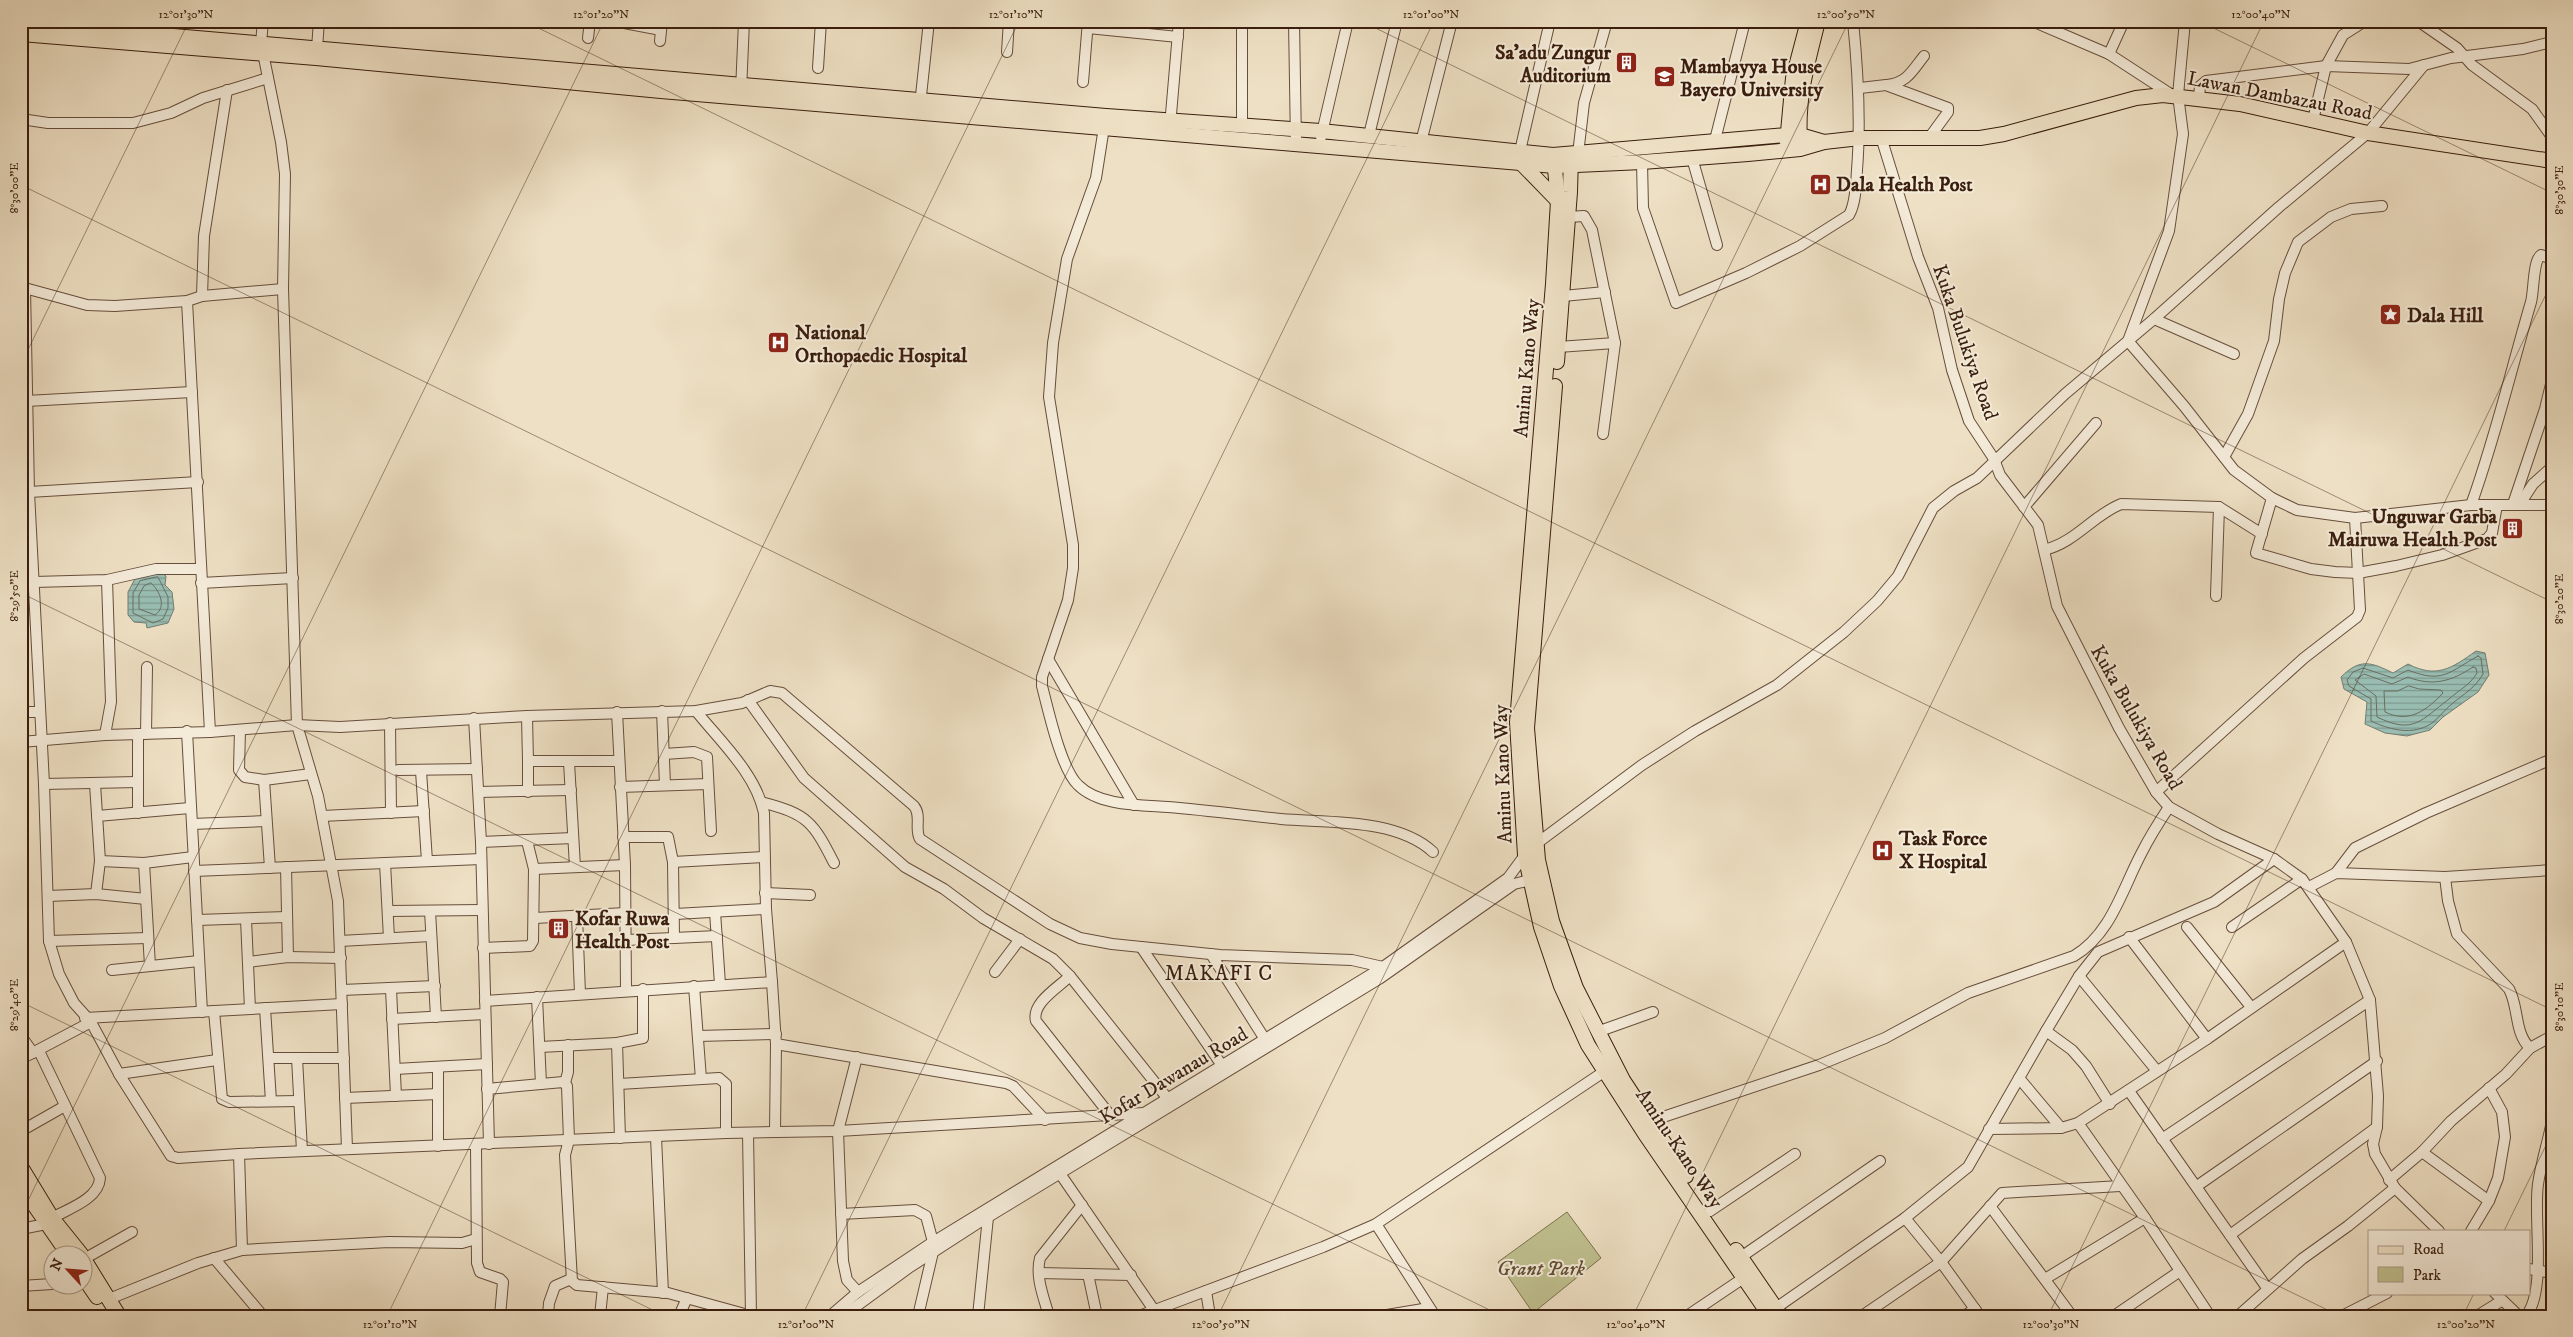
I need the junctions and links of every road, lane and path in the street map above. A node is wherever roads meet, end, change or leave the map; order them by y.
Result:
1 (263, 21) edge
2 (319, 21) edge
3 (590, 21) edge
4 (614, 21) edge
5 (744, 21) edge
6 (822, 21) edge
7 (929, 21) edge
8 (1009, 21) edge
9 (1179, 21) edge
10 (1242, 21) edge
11 (1294, 21) edge
12 (1348, 21) edge
13 (1398, 21) edge
14 (1452, 21) edge
15 (1550, 21) edge
16 (1607, 21) edge
17 (1744, 21) edge
18 (1808, 21) edge
19 (1818, 21) edge
20 (1853, 21) edge
21 (2032, 21) edge
22 (2124, 21) edge
23 (2185, 21) edge
24 (2364, 21) edge
25 (2418, 21) edge
26 (21, 23) edge
27 (44, 23) edge
28 (100, 25) edge
29 (1088, 25) edge
30 (661, 31) edge
31 (21, 34) edge
32 (588, 38) dead end
33 (1178, 38) junction
34 (2552, 42) edge
35 (317, 48) junction
36 (262, 49) junction
37 (1007, 52) dead end
38 (2109, 54) junction
39 (1924, 56) dead end
40 (2464, 57) junction
41 (2424, 65) junction
42 (2326, 66) junction
43 (818, 68) dead end
44 (268, 78) junction
45 (1083, 82) dead end
46 (1886, 86) junction
47 (1860, 88) junction
48 (226, 90) junction
49 (741, 90) junction
50 (2175, 95) junction
51 (2199, 98) junction
52 (920, 105) junction
53 (1790, 105) junction
54 (21, 118) edge
55 (2313, 120) junction
56 (1105, 121) junction
57 (1170, 126) junction
58 (1242, 126) junction
59 (1261, 127) junction
60 (1296, 129) junction
61 (1320, 130) junction
62 (2368, 132) junction
63 (1369, 135) junction
64 (1793, 135) junction
65 (1762, 137) junction
66 (1882, 137) junction
67 (2552, 137) edge
68 (1860, 138) junction
69 (1929, 138) junction
70 (1714, 140) junction
71 (1422, 141) junction
72 (1260, 142) junction
73 (1824, 142) junction
74 (1296, 144) junction
75 (1321, 146) junction
76 (1794, 149) junction
77 (1418, 155) junction
78 (1520, 157) junction
79 (1573, 158) junction
80 (1692, 158) junction
81 (1554, 160) junction
82 (2552, 161) edge
83 (1642, 162) junction
84 (1594, 164) junction
85 (1570, 192) junction
86 (1558, 201) junction
87 (2382, 206) dead end
88 (1568, 217) junction
89 (1717, 245) dead end
90 (2552, 259) edge
91 (23, 288) edge
92 (283, 289) junction
93 (1605, 292) junction
94 (202, 296) junction
95 (1563, 296) junction
96 (187, 300) junction
97 (2154, 319) junction
98 (2128, 341) junction
99 (1615, 343) junction
100 (1558, 347) junction
101 (2234, 354) dead end
102 (2552, 380) edge
103 (192, 392) junction
104 (26, 401) junction
105 (2096, 423) dead end
106 (1603, 434) dead end
107 (25, 450) edge
108 (2224, 457) junction
109 (1994, 460) junction
110 (2552, 467) edge
111 (198, 482) junction
112 (26, 487) edge
113 (2272, 498) junction
114 (2517, 504) junction
115 (2497, 505) junction
116 (2552, 505) edge
117 (2471, 506) junction
118 (2024, 507) junction
119 (2219, 507) junction
120 (2355, 518) junction
121 (2262, 534) junction
122 (2044, 550) junction
123 (200, 569) junction
124 (2358, 573) junction
125 (293, 578) junction
126 (107, 580) junction
127 (1533, 581) junction
128 (34, 582) junction
129 (201, 583) junction
130 (2216, 596) dead end
131 (1048, 659) junction
132 (147, 667) dead end
133 (748, 700) junction
134 (696, 711) junction
135 (21, 712) edge
136 (40, 712) junction
137 (617, 712) junction
138 (662, 712) junction
139 (527, 716) junction
140 (474, 718) junction
141 (390, 723) junction
142 (297, 725) junction
143 (240, 730) junction
144 (187, 731) junction
145 (210, 732) junction
146 (142, 734) junction
147 (105, 735) junction
148 (42, 739) junction
149 (21, 742) edge
150 (664, 754) junction
151 (2552, 759) edge
152 (618, 761) junction
153 (528, 762) junction
154 (569, 762) junction
155 (477, 768) junction
156 (398, 770) dead end
157 (422, 771) junction
158 (311, 774) junction
159 (264, 780) junction
160 (138, 782) junction
161 (44, 784) junction
162 (95, 784) junction
163 (708, 784) junction
164 (665, 785) junction
165 (620, 787) junction
166 (571, 790) junction
167 (479, 792) junction
168 (528, 792) junction
169 (2156, 792) junction
170 (761, 802) junction
171 (1134, 805) junction
172 (2169, 807) junction
173 (190, 808) junction
174 (424, 811) junction
175 (138, 812) junction
176 (391, 813) junction
177 (97, 816) junction
178 (322, 816) junction
179 (266, 821) junction
180 (192, 824) junction
181 (712, 831) dead end
182 (623, 837) junction
183 (573, 838) junction
184 (527, 841) junction
185 (482, 842) junction
186 (1536, 844) junction
187 (1433, 852) dead end
188 (1526, 855) junction
189 (193, 857) junction
190 (764, 857) junction
191 (481, 859) junction
192 (2274, 859) junction
193 (100, 861) junction
194 (428, 861) junction
195 (144, 862) junction
196 (673, 862) junction
197 (385, 863) junction
198 (834, 863) dead end
199 (333, 865) junction
200 (625, 865) junction
201 (286, 867) junction
202 (575, 867) junction
203 (270, 868) junction
204 (534, 869) junction
205 (2552, 870) edge
206 (194, 871) junction
207 (2336, 873) junction
208 (2445, 877) junction
209 (2302, 879) junction
210 (1530, 880) junction
211 (2309, 887) junction
212 (765, 893) junction
213 (96, 894) junction
214 (810, 895) dead end
215 (48, 896) junction
216 (146, 898) junction
217 (766, 909) junction
218 (482, 910) junction
219 (388, 911) junction
220 (430, 911) junction
221 (715, 912) junction
222 (625, 913) junction
223 (676, 914) junction
224 (577, 916) junction
225 (287, 917) junction
226 (246, 918) junction
227 (535, 918) junction
228 (197, 920) junction
229 (2232, 927) dead end
230 (2187, 928) dead end
231 (431, 936) junction
232 (717, 936) junction
233 (2129, 937) junction
234 (147, 938) junction
235 (390, 938) junction
236 (674, 938) junction
237 (1020, 939) junction
238 (626, 940) junction
239 (49, 941) junction
240 (340, 941) junction
241 (2346, 942) junction
242 (1140, 947) junction
243 (483, 948) junction
244 (1211, 954) junction
245 (288, 957) junction
246 (341, 958) junction
247 (199, 961) junction
248 (248, 962) junction
249 (150, 966) junction
250 (1383, 967) junction
251 (112, 970) dead end
252 (995, 972) dead end
253 (1070, 976) junction
254 (2079, 976) junction
255 (772, 982) junction
256 (720, 984) junction
257 (435, 986) junction
258 (694, 986) junction
259 (391, 989) junction
260 (342, 990) junction
261 (643, 990) junction
262 (626, 991) junction
263 (580, 994) junction
264 (536, 997) junction
265 (2370, 1000) junction
266 (485, 1001) junction
267 (342, 1004) junction
268 (2251, 1007) junction
269 (265, 1008) junction
270 (250, 1009) junction
271 (214, 1011) junction
272 (202, 1012) junction
273 (1653, 1012) dead end
274 (485, 1014) junction
275 (436, 1017) junction
276 (392, 1019) junction
277 (88, 1020) junction
278 (1590, 1028) junction
279 (2046, 1031) junction
280 (21, 1036) edge
281 (698, 1036) junction
282 (2552, 1036) edge
283 (776, 1039) junction
284 (2207, 1039) junction
285 (1266, 1041) junction
286 (617, 1043) junction
287 (568, 1046) junction
288 (540, 1047) junction
289 (2530, 1048) junction
290 (36, 1052) junction
291 (857, 1057) junction
292 (269, 1058) junction
293 (297, 1058) junction
294 (344, 1058) junction
295 (21, 1059) edge
296 (217, 1060) junction
297 (2552, 1060) edge
298 (2377, 1062) junction
299 (486, 1064) junction
300 (1223, 1067) junction
301 (438, 1068) junction
302 (395, 1069) junction
303 (2552, 1069) edge
304 (1605, 1071) junction
305 (2157, 1071) junction
306 (119, 1074) junction
307 (2019, 1078) junction
308 (701, 1079) junction
309 (541, 1084) junction
310 (565, 1084) junction
311 (619, 1084) junction
312 (2489, 1088) junction
313 (487, 1089) junction
314 (2129, 1091) junction
315 (438, 1094) junction
316 (396, 1096) junction
317 (345, 1098) junction
318 (1168, 1099) junction
319 (271, 1101) junction
320 (300, 1101) junction
321 (2110, 1104) junction
322 (65, 1106) junction
323 (1144, 1113) junction
324 (1110, 1115) junction
325 (1045, 1120) junction
326 (1651, 1121) junction
327 (2078, 1123) junction
328 (2377, 1127) junction
329 (2551, 1127) edge
330 (2061, 1128) junction
331 (1989, 1129) junction
332 (838, 1130) junction
333 (21, 1131) edge
334 (775, 1132) junction
335 (726, 1133) junction
336 (748, 1133) junction
337 (656, 1137) junction
338 (620, 1138) junction
339 (2162, 1139) junction
340 (569, 1140) junction
341 (476, 1144) junction
342 (489, 1144) junction
343 (438, 1146) junction
344 (347, 1149) junction
345 (302, 1151) junction
346 (2422, 1152) junction
347 (239, 1154) junction
348 (1795, 1154) dead end
349 (1880, 1161) dead end
350 (21, 1167) edge
351 (1061, 1175) junction
352 (2392, 1184) junction
353 (2120, 1186) junction
354 (2197, 1186) junction
355 (23, 1190) edge
356 (2489, 1201) junction
357 (1082, 1205) junction
358 (1990, 1206) junction
359 (1710, 1211) junction
360 (841, 1214) junction
361 (988, 1217) junction
362 (1905, 1218) junction
363 (2145, 1218) junction
364 (49, 1221) junction
365 (1376, 1224) junction
366 (21, 1230) edge
367 (2438, 1230) edge
368 (2472, 1230) edge
369 (132, 1232) dead end
370 (2230, 1235) junction
371 (476, 1239) junction
372 (62, 1244) edge
373 (71, 1244) edge
374 (933, 1247) junction
375 (242, 1250) junction
376 (92, 1252) edge
377 (1741, 1257) junction
378 (214, 1258) junction
379 (1941, 1262) junction
380 (2533, 1270) edge
381 (2180, 1271) junction
382 (92, 1272) edge
383 (1039, 1273) junction
384 (2552, 1273) edge
385 (1088, 1274) junction
386 (1130, 1275) junction
387 (1747, 1275) junction
388 (571, 1279) junction
389 (2045, 1279) junction
390 (42, 1285) edge
391 (21, 1286) edge
392 (603, 1288) junction
393 (2267, 1288) junction
394 (92, 1290) edge
395 (1206, 1291) junction
396 (858, 1292) junction
397 (663, 1293) junction
398 (2385, 1294) edge
399 (2498, 1297) edge
400 (687, 1298) junction
401 (109, 1299) junction
402 (854, 1311) edge
403 (1159, 1311) edge
404 (723, 1312) edge
405 (1432, 1312) edge
406 (1977, 1312) edge
407 (1776, 1313) edge
408 (1394, 1315) edge
409 (109, 1316) edge
410 (119, 1316) edge
411 (263, 1316) edge
412 (500, 1316) edge
413 (548, 1316) edge
414 (600, 1316) edge
415 (679, 1316) edge
416 (751, 1316) edge
417 (830, 1316) edge
418 (843, 1316) edge
419 (918, 1316) edge
420 (978, 1316) edge
421 (1049, 1316) edge
422 (1097, 1316) edge
423 (1139, 1316) edge
424 (1210, 1316) edge
425 (1381, 1316) edge
426 (1688, 1316) edge
427 (1862, 1316) edge
428 (1964, 1316) edge
429 (2072, 1316) edge
430 (2114, 1316) edge
431 (2210, 1316) edge
432 (2238, 1316) edge
433 (2342, 1316) edge
434 (2477, 1316) edge
435 (2519, 1316) edge
436 (2526, 1316) edge

1 - 36 street
2 - 35 street
3 - 32 street
4 - 30 street
5 - 49 street
6 - 43 street
7 - 52 street
8 - 37 street
9 - 33 street
10 - 58 street
11 - 60 street
12 - 61 street
13 - 63 street
14 - 71 street
15 - 78 street
16 - 79 street
17 - 70 street
18 - 53 main road
19 - 64 main road
20 - 47 street
21 - 38 street
22 - 38 street
23 - 50 street
24 - 42 street
25 - 40 street
26 - 27 main road
27 - 28 main road
28 - 36 main road
29 - 33 street
29 - 45 street
31 - 36 main road
33 - 57 street
34 - 40 street
35 - 36 main road
35 - 49 main road
36 - 44 street
36 - 49 main road
38 - 50 street
39 - 46 street
40 - 41 street
40 - 67 street
41 - 42 street
41 - 62 street
42 - 51 street
42 - 55 street
44 - 48 street
44 - 92 street
46 - 47 street
46 - 69 street
47 - 68 street
48 - 54 street
48 - 94 street
49 - 52 main road
50 - 51 main road, Lawan Dambazau Road
50 - 69 main road, Lawan Dambazau Road
50 - 98 street
51 - 55 main road, Lawan Dambazau Road
52 - 56 main road
53 - 64 main road
53 - 65 main road
55 - 62 main road, Lawan Dambazau Road
56 - 57 main road
56 - 131 street
57 - 58 main road
57 - 72 main road
58 - 59 main road
59 - 60 main road
59 - 72 main road
60 - 61 main road
60 - 74 street
61 - 63 main road
61 - 75 street
62 - 82 main road, Lawan Dambazau Road
62 - 97 street
63 - 71 main road
64 - 65 main road
64 - 73 main road
64 - 76 main road
65 - 70 main road
66 - 68 main road, Lawan Dambazau Road
66 - 69 main road, Lawan Dambazau Road
66 - 109 street, Kuka Bulukiya Road
68 - 73 main road, Lawan Dambazau Road
68 - 83 street
70 - 79 main road
71 - 77 street
71 - 78 main road
72 - 74 main road
73 - 76 main road
74 - 75 main road
75 - 77 main road
76 - 80 main road
77 - 78 main road
78 - 81 main road
78 - 86 main road
79 - 81 main road
79 - 84 main road
79 - 85 main road, Aminu Kano Way
80 - 83 main road
80 - 89 street
81 - 86 main road, Aminu Kano Way
83 - 84 main road
84 - 85 main road
85 - 88 main road, Aminu Kano Way
86 - 127 main road, Aminu Kano Way
87 - 108 street
88 - 93 street
88 - 95 main road, Aminu Kano Way
90 - 117 street
91 - 96 street
91 - 104 street
92 - 94 street
92 - 125 street
93 - 95 street
93 - 99 street
94 - 96 street
95 - 100 main road, Aminu Kano Way
96 - 103 street
97 - 98 street
97 - 101 street
98 - 108 street
98 - 109 street
99 - 100 street
99 - 106 street
100 - 127 main road, Aminu Kano Way
102 - 114 street
103 - 104 street
103 - 111 street
104 - 107 street
105 - 118 street
107 - 112 street
108 - 113 street
109 - 118 street, Kuka Bulukiya Road
109 - 186 street
110 - 114 street
111 - 112 street
111 - 123 street
112 - 128 street
113 - 120 street
113 - 121 street
114 - 115 street
114 - 116 street
115 - 117 street
115 - 124 street
117 - 120 street
118 - 122 street, Kuka Bulukiya Road
119 - 121 street
119 - 122 street
119 - 130 street
120 - 124 street
121 - 124 street
122 - 169 street, Kuka Bulukiya Road
123 - 126 street
123 - 129 street
124 - 169 street
125 - 129 street
125 - 142 street
126 - 128 street
126 - 147 street
127 - 186 main road, Aminu Kano Way
127 - 188 main road, Aminu Kano Way
128 - 136 street
129 - 145 street
131 - 171 street
131 - 171 street
132 - 146 street
133 - 134 street
133 - 237 street
133 - 242 street
134 - 138 street
134 - 170 street
135 - 136 street
136 - 148 street
137 - 138 street
137 - 139 street
137 - 152 street
138 - 150 street
139 - 140 street
139 - 153 street
140 - 141 street
140 - 155 street
141 - 142 street
141 - 176 street
142 - 143 street
142 - 158 street
143 - 145 street
143 - 159 street
144 - 145 street
144 - 146 street
144 - 173 street
146 - 147 street
146 - 160 street
147 - 148 street
148 - 149 street
148 - 161 street
150 - 163 street
150 - 164 street
151 - 207 street
152 - 154 street
152 - 165 street
153 - 154 street
153 - 168 street
154 - 166 street
155 - 157 street
155 - 167 street
156 - 157 street
157 - 174 street
158 - 159 street
158 - 178 street
159 - 179 street
160 - 162 street
160 - 175 street
161 - 162 street
161 - 215 street
162 - 177 street
163 - 164 street
163 - 181 street
164 - 165 street
165 - 182 street
166 - 168 street
166 - 183 street
167 - 168 street
167 - 185 street
169 - 172 street, Kuka Bulukiya Road
170 - 190 street
170 - 198 street
171 - 187 street
172 - 192 street, Kuka Bulukiya Road
172 - 326 street
173 - 175 street
173 - 180 street
174 - 176 street
174 - 194 street
175 - 177 street
176 - 178 street
177 - 193 street
178 - 199 street
179 - 180 street
179 - 203 street
180 - 189 street
182 - 196 street
182 - 200 street
183 - 184 street
183 - 202 street
184 - 185 street
184 - 204 street
185 - 191 street
186 - 278 main road, Aminu Kano Way
188 - 210 main road, Aminu Kano Way
188 - 250 street, Kofar Dawanau Road
189 - 195 street
189 - 206 street
190 - 196 street
190 - 212 street
191 - 194 street
191 - 218 street
192 - 209 street, Kuka Bulukiya Road
192 - 233 street
193 - 195 street
193 - 213 street
194 - 197 street
195 - 216 street
196 - 223 street
197 - 199 street
197 - 219 street
199 - 201 street
199 - 240 street
200 - 202 street
200 - 222 street
201 - 203 street
201 - 225 street
202 - 204 street
203 - 206 street
204 - 227 street
205 - 208 street
206 - 228 street
207 - 208 street
207 - 211 street
208 - 289 street
209 - 211 street, Kuka Bulukiya Road
209 - 229 street
210 - 278 main road, Aminu Kano Way
210 - 351 street, Kofar Dawanau Road
211 - 241 street, Kuka Bulukiya Road
212 - 214 street
212 - 217 street
213 - 215 street
213 - 216 street
215 - 239 street
216 - 234 street
217 - 221 street
217 - 255 street
218 - 220 street
218 - 243 street
219 - 220 street
219 - 235 street
220 - 231 street
221 - 223 street
221 - 232 street
222 - 224 street
222 - 238 street
223 - 236 street
224 - 227 street
224 - 263 street
225 - 226 street
225 - 245 street
226 - 228 street
226 - 248 street
227 - 243 street
228 - 247 street
230 - 268 street
231 - 235 street
231 - 257 street
232 - 236 street
232 - 256 street
233 - 254 street
233 - 284 street
234 - 239 street
234 - 249 street
235 - 240 street
236 - 238 street
237 - 252 street
237 - 253 street
238 - 262 street
239 - 277 street
240 - 246 street
241 - 265 street, Kuka Bulukiya Road
241 - 268 street
242 - 244 street
242 - 300 street
243 - 266 street
244 - 250 street
244 - 285 street
245 - 246 street
245 - 248 street
246 - 260 street
247 - 249 street
247 - 272 street
248 - 270 street
249 - 251 street
250 - 285 street, Kofar Dawanau Road
253 - 318 street
253 - 324 street
254 - 279 street
254 - 305 street
255 - 256 street
255 - 283 street
256 - 258 street
257 - 259 street
257 - 275 street
258 - 261 street
258 - 281 street
259 - 260 street
259 - 276 street
260 - 267 street
261 - 262 street
261 - 286 street
262 - 263 street
263 - 264 street
264 - 266 street
264 - 288 street
265 - 298 street, Kuka Bulukiya Road
265 - 339 street
266 - 274 street
267 - 269 street
267 - 294 street
268 - 284 street
269 - 270 street
269 - 292 street
270 - 271 street
271 - 272 street
271 - 296 street
272 - 277 street
273 - 278 street
274 - 275 street
274 - 299 street
275 - 276 street
276 - 302 street
277 - 290 street
277 - 306 street
278 - 304 main road, Aminu Kano Way
278 - 326 main road, Aminu Kano Way
279 - 307 street
279 - 321 street
280 - 290 street
281 - 283 street
281 - 308 street
282 - 289 street
283 - 291 street
283 - 334 street
284 - 305 street
285 - 300 street, Kofar Dawanau Road
286 - 287 street
286 - 311 street
287 - 288 street
287 - 310 street
288 - 309 street
289 - 312 street
290 - 295 street
290 - 322 street
291 - 325 street
291 - 332 street
292 - 293 street
292 - 319 street
293 - 294 street
293 - 320 street
294 - 317 street
296 - 306 street
296 - 319 street
297 - 303 street
298 - 328 street, Kuka Bulukiya Road
298 - 354 street
299 - 301 street
299 - 313 street
300 - 318 street, Kofar Dawanau Road
301 - 302 street
301 - 315 street
302 - 316 street
304 - 365 street
304 - 387 main road, Aminu Kano Way
305 - 314 street
306 - 347 street
307 - 330 street
307 - 331 street
308 - 311 street
308 - 335 street
309 - 310 street
309 - 313 street
310 - 340 street
311 - 338 street
312 - 346 street
312 - 356 street
313 - 342 street
314 - 321 street
314 - 339 street
315 - 316 street
315 - 343 street
316 - 317 street
317 - 344 street
318 - 323 street, Kofar Dawanau Road
319 - 320 street
320 - 345 street
321 - 327 street
322 - 333 street
322 - 364 street
323 - 324 street
323 - 374 street, Kofar Dawanau Road
324 - 325 street
325 - 332 street
326 - 359 main road, Aminu Kano Way
327 - 330 street
327 - 353 street
328 - 352 street, Kuka Bulukiya Road
328 - 370 street
329 - 380 street
330 - 331 street
331 - 362 street
332 - 334 street
332 - 360 street
334 - 336 street
335 - 336 street
335 - 337 street
336 - 416 street
337 - 338 street
337 - 397 street
338 - 340 street
339 - 354 street
340 - 342 street
340 - 388 street
341 - 342 street
341 - 343 street
341 - 371 street
343 - 344 street
344 - 345 street
345 - 347 street
346 - 352 street
346 - 356 street
347 - 375 street
348 - 359 street
349 - 377 street
350 - 364 main road
351 - 357 street
351 - 361 street, Kofar Dawanau Road
352 - 367 street, Kuka Bulukiya Road
352 - 393 street
353 - 358 street
353 - 363 street
354 - 370 street
355 - 364 main road
356 - 368 street
357 - 383 street
357 - 386 street
358 - 379 street
358 - 389 street
359 - 377 main road, Aminu Kano Way
360 - 374 street
360 - 396 street
361 - 374 street, Kofar Dawanau Road
361 - 420 street
362 - 379 street
362 - 407 street
363 - 381 street
363 - 389 street
364 - 366 street
364 - 372 main road
364 - 373 main road
365 - 395 street
365 - 405 street
369 - 376 street
370 - 393 street
371 - 375 street
371 - 412 street
374 - 396 street, Kofar Dawanau Road
374 - 402 street, Kofar Dawanau Road
374 - 419 street
375 - 378 street
377 - 387 main road, Aminu Kano Way
378 - 401 street
378 - 411 street
379 - 406 street
379 - 427 street
380 - 384 street
380 - 436 street
381 - 430 street
381 - 431 street
382 - 401 main road
383 - 385 street
383 - 421 street
385 - 386 street
385 - 422 street
386 - 403 street
387 - 407 main road, Aminu Kano Way
387 - 426 street
388 - 392 street
388 - 413 street
389 - 429 street
390 - 391 street
392 - 397 street
392 - 414 street
393 - 432 street
394 - 409 main road
395 - 403 street
395 - 424 street
396 - 417 street, Kofar Dawanau Road
397 - 400 street
398 - 433 street
399 - 434 street
399 - 435 street
400 - 404 street
400 - 415 street
401 - 410 main road
402 - 418 street, Kofar Dawanau Road
403 - 423 street
404 - 416 street
405 - 408 street
406 - 428 street
408 - 425 street

